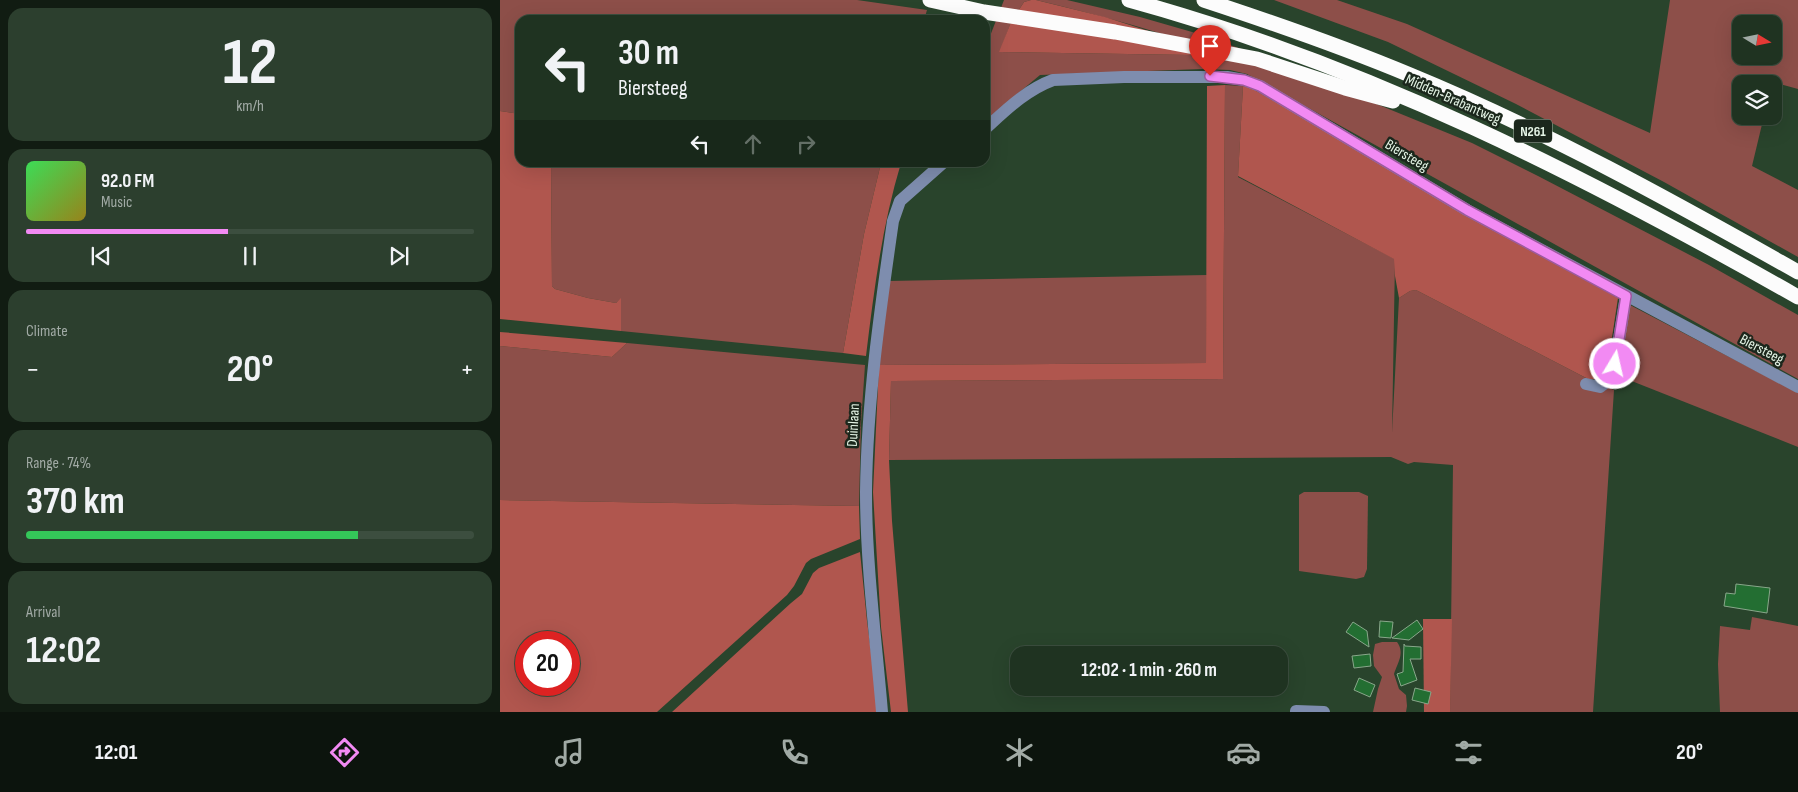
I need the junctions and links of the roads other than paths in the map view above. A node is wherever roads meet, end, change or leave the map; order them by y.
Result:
1 (930, 0) edge
2 (1129, 0) edge
3 (1204, 0) edge
4 (1443, 113) junction
5 (990, 124) edge
6 (938, 167) edge
7 (1798, 272) edge
8 (1626, 296) junction
9 (1798, 297) edge
10 (1586, 384) dead end
11 (1798, 386) edge
12 (1296, 711) edge
13 (882, 712) edge
14 (1324, 712) edge

1 - 4 highway, N261
2 - 4 highway, Midden-Brabantweg / N261
3 - 7 highway, Midden-Brabantweg / N261
4 - 9 highway, Midden-Brabantweg / N261
5 - 8 street, Biersteeg
6 - 13 street, Duinlaan
8 - 10 street
8 - 11 street, Biersteeg
12 - 14 street

